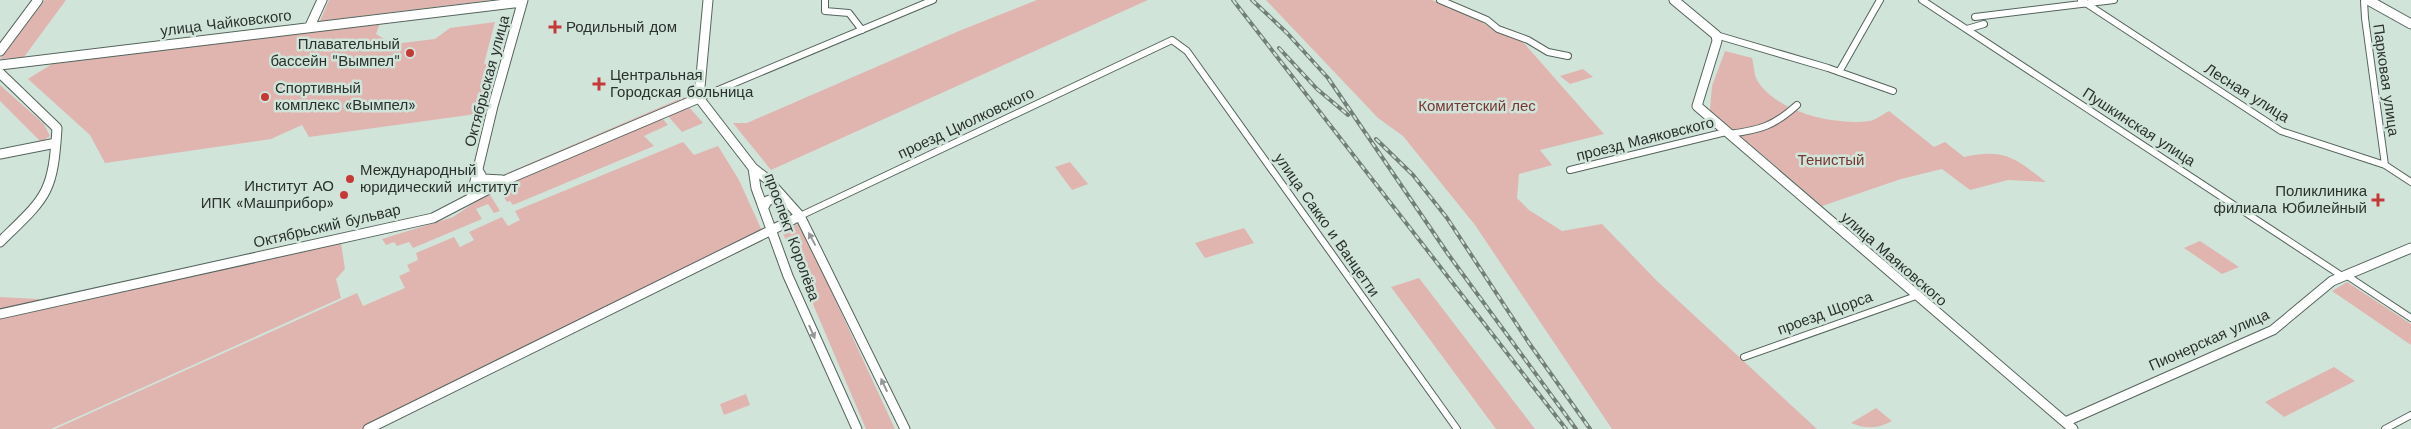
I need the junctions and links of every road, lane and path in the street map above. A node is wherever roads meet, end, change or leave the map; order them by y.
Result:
1 (38, 0) edge
2 (322, 0) edge
3 (708, 0) edge
4 (825, 0) edge
5 (932, 0) edge
6 (1440, 0) edge
7 (1674, 0) edge
8 (1880, 0) edge
9 (1922, 0) edge
10 (2114, 0) edge
11 (2367, 0) edge
12 (523, 1) edge
13 (2083, 2) edge
14 (2365, 18) joint
15 (2411, 24) edge
16 (310, 26) junction
17 (862, 30) junction
18 (1967, 30) junction
19 (1716, 35) junction
20 (1172, 40) joint
21 (0, 51) edge
22 (1568, 56) dead end
23 (23, 62) junction
24 (0, 65) edge
25 (1839, 72) junction
26 (0, 74) edge
27 (1893, 91) dead end
28 (699, 98) junction
29 (1797, 106) dead end
30 (1727, 133) junction
31 (56, 143) junction
32 (0, 154) edge
33 (2385, 165) junction
34 (752, 167) junction
35 (478, 170) junction
36 (1570, 170) dead end
37 (508, 179) junction
38 (2411, 182) edge
39 (782, 196) junction
40 (471, 198) junction
41 (764, 208) junction
42 (800, 216) junction
43 (773, 232) junction
44 (0, 242) edge
45 (2411, 248) edge
46 (2344, 275) junction
47 (1916, 296) junction
48 (0, 314) edge
49 (2411, 318) edge
50 (1744, 357) dead end
51 (2411, 416) edge
52 (2065, 422) junction
53 (368, 429) edge
54 (857, 429) edge
55 (905, 429) edge
56 (1457, 429) edge
57 (2073, 429) edge
58 (2385, 429) edge

1 - 21 street
2 - 16 street
3 - 28 street
4 - 17 street
5 - 17 street
6 - 22 street
7 - 19 street
8 - 25 street
9 - 18 street, Пушкинская улица
10 - 13 street
11 - 14 street, Парковая улица
11 - 15 street
12 - 16 street, улица Чайковского
12 - 35 street, Октябрьская улица
13 - 18 street
13 - 33 street, Лесная улица
14 - 33 street, Парковая улица
16 - 23 street, улица Чайковского
17 - 28 street
18 - 46 street, Пушкинская улица
19 - 25 street
19 - 30 street, улица Маяковского
20 - 42 street, проезд Циолковского
20 - 56 street, улица Сакко и Ванцетти
23 - 24 street, улица Чайковского
23 - 26 street, улица Чайковского
25 - 27 street
26 - 31 street
28 - 34 street
28 - 37 street, Октябрьский бульвар
29 - 30 street, проезд Маяковского
30 - 36 street, проезд Маяковского
30 - 47 street, улица Маяковского
31 - 32 street
31 - 44 street
33 - 38 street, Лесная улица
34 - 39 street, проспект Королёва
34 - 41 street, проспект Королёва
35 - 37 street
35 - 40 street, Октябрьская улица
37 - 40 street, Октябрьский бульвар
39 - 41 street
39 - 42 street, проспект Королёва
40 - 48 street, Октябрьский бульвар
41 - 43 street, проспект Королёва
42 - 43 street, проезд Циолковского
55 -> 42 street, проспект Королёва
43 - 53 street
43 -> 54 street, проспект Королёва
45 - 46 street, Пионерская улица
46 - 49 street, Пушкинская улица
46 - 52 street, Пионерская улица
47 - 50 street, проезд Щорса
47 - 52 street, улица Маяковского
51 - 58 street
52 - 57 street, улица Маяковского

